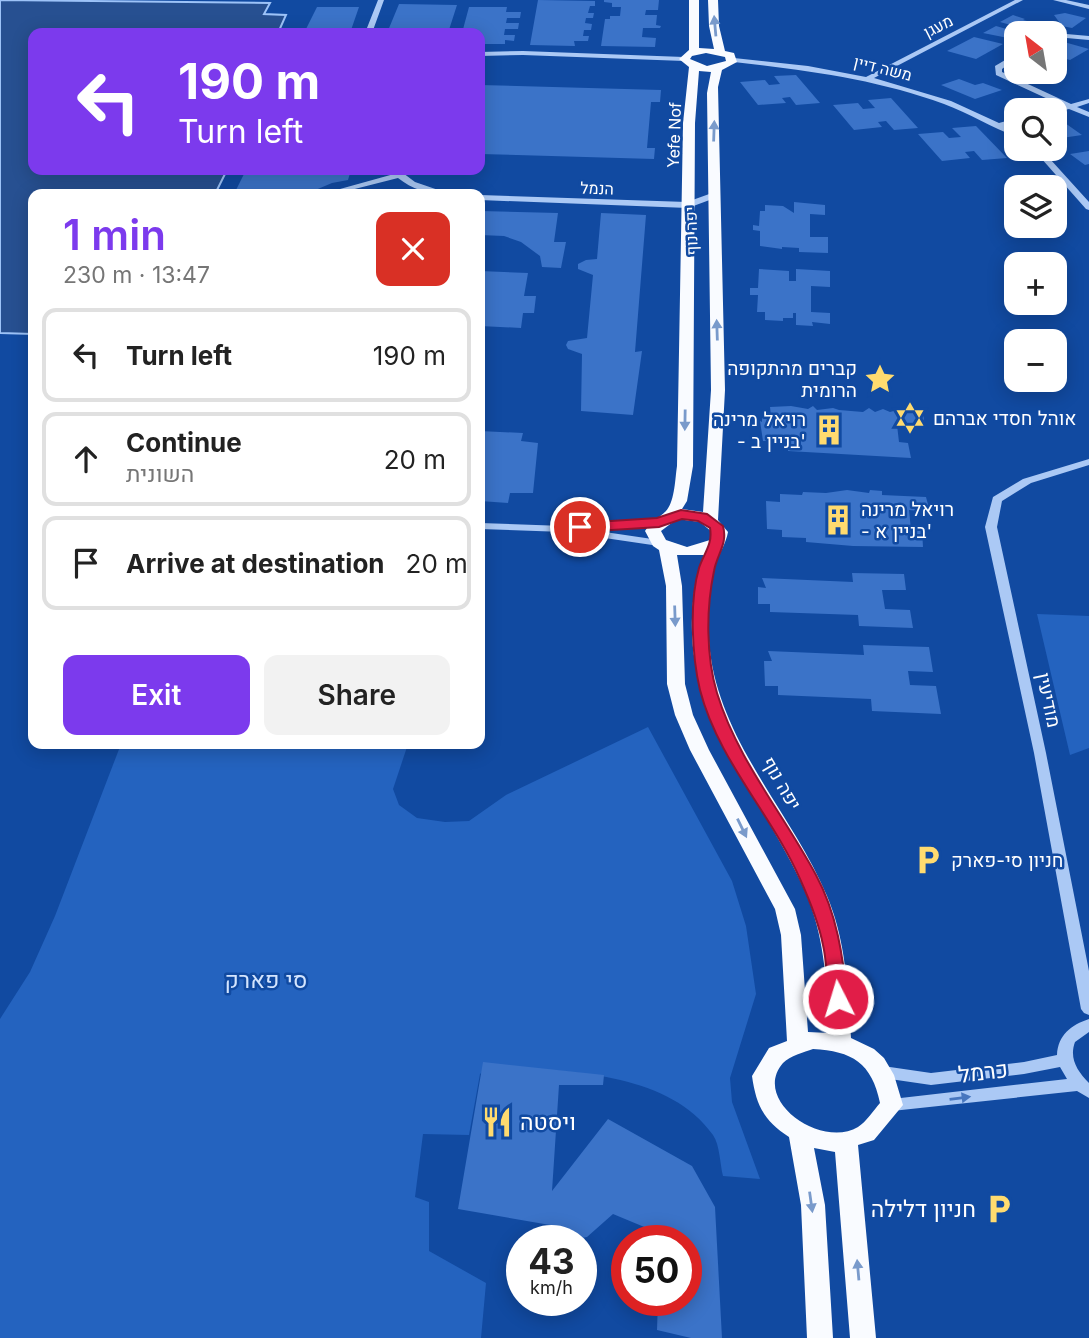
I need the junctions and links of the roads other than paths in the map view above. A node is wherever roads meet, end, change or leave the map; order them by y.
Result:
1 (381, 0) edge
2 (694, 0) edge
3 (713, 0) edge
4 (1020, 0) edge
5 (1056, 0) edge
6 (1089, 7) edge
7 (370, 28) edge
8 (1068, 36) edge
9 (1089, 38) edge
10 (694, 51) junction
11 (720, 51) junction
12 (485, 54) edge
13 (734, 60) junction
14 (689, 63) junction
15 (1004, 64) edge
16 (718, 68) junction
17 (1004, 75) edge
18 (869, 78) junction
19 (1024, 84) edge
20 (1089, 101) edge
21 (1073, 106) junction
22 (1067, 107) edge
23 (1089, 115) edge
24 (1004, 124) edge
25 (999, 125) junction
26 (1004, 128) edge
27 (1048, 161) edge
28 (387, 175) edge
29 (402, 175) edge
30 (342, 189) edge
31 (426, 189) edge
32 (712, 197) junction
33 (485, 198) edge
34 (688, 205) junction
35 (1089, 207) edge
36 (1089, 462) edge
37 (665, 519) junction
38 (710, 521) junction
39 (485, 526) edge
40 (564, 528) junction
41 (715, 544) junction
42 (663, 546) junction
43 (1089, 1009) edge
44 (1089, 1025) edge
45 (798, 1043) junction
46 (840, 1043) junction
47 (1065, 1059) junction
48 (883, 1072) junction
49 (1084, 1088) edge
50 (892, 1105) junction
51 (800, 1135) junction
52 (846, 1142) junction
53 (820, 1338) edge
54 (863, 1338) edge

1 - 7 street
2 - 10 main road
11 -> 3 main road
4 - 18 street, מעגן
5 - 6 street
8 - 9 street
10 - 11 main road
10 - 14 main road
11 - 13 main road
12 - 14 street
13 - 16 main road
13 - 18 street, משה דיין
14 - 16 main road
14 - 34 main road, Yefe Nof
15 - 17 street
32 -> 16 main road, יפה נוף
18 - 25 street, משה דיין
19 - 21 street
20 - 21 street
21 - 22 street
21 - 23 street
24 - 25 street
25 - 26 street, משה דיין
27 - 35 street
28 - 30 street
29 - 31 street
32 - 34 street, הנמל
38 -> 32 main road, יפה נוף
33 - 34 street, הנמל
34 -> 37 main road, יפה נוף
36 - 43 street, מודיעין
37 - 38 main road
37 - 40 street
37 - 42 main road, יפה נוף
38 - 41 main road, יפה נוף
39 - 40 street
40 - 42 street
41 - 42 main road
41 - 46 main road, יפה נוף
42 -> 45 main road
44 - 47 street
45 - 46 main road
45 - 51 main road
46 - 48 main road
47 - 48 street, כרמל
47 - 49 street
48 - 50 main road
50 -> 49 street, כרמל
50 - 52 main road
51 - 52 main road
51 -> 53 main road
54 -> 52 main road

